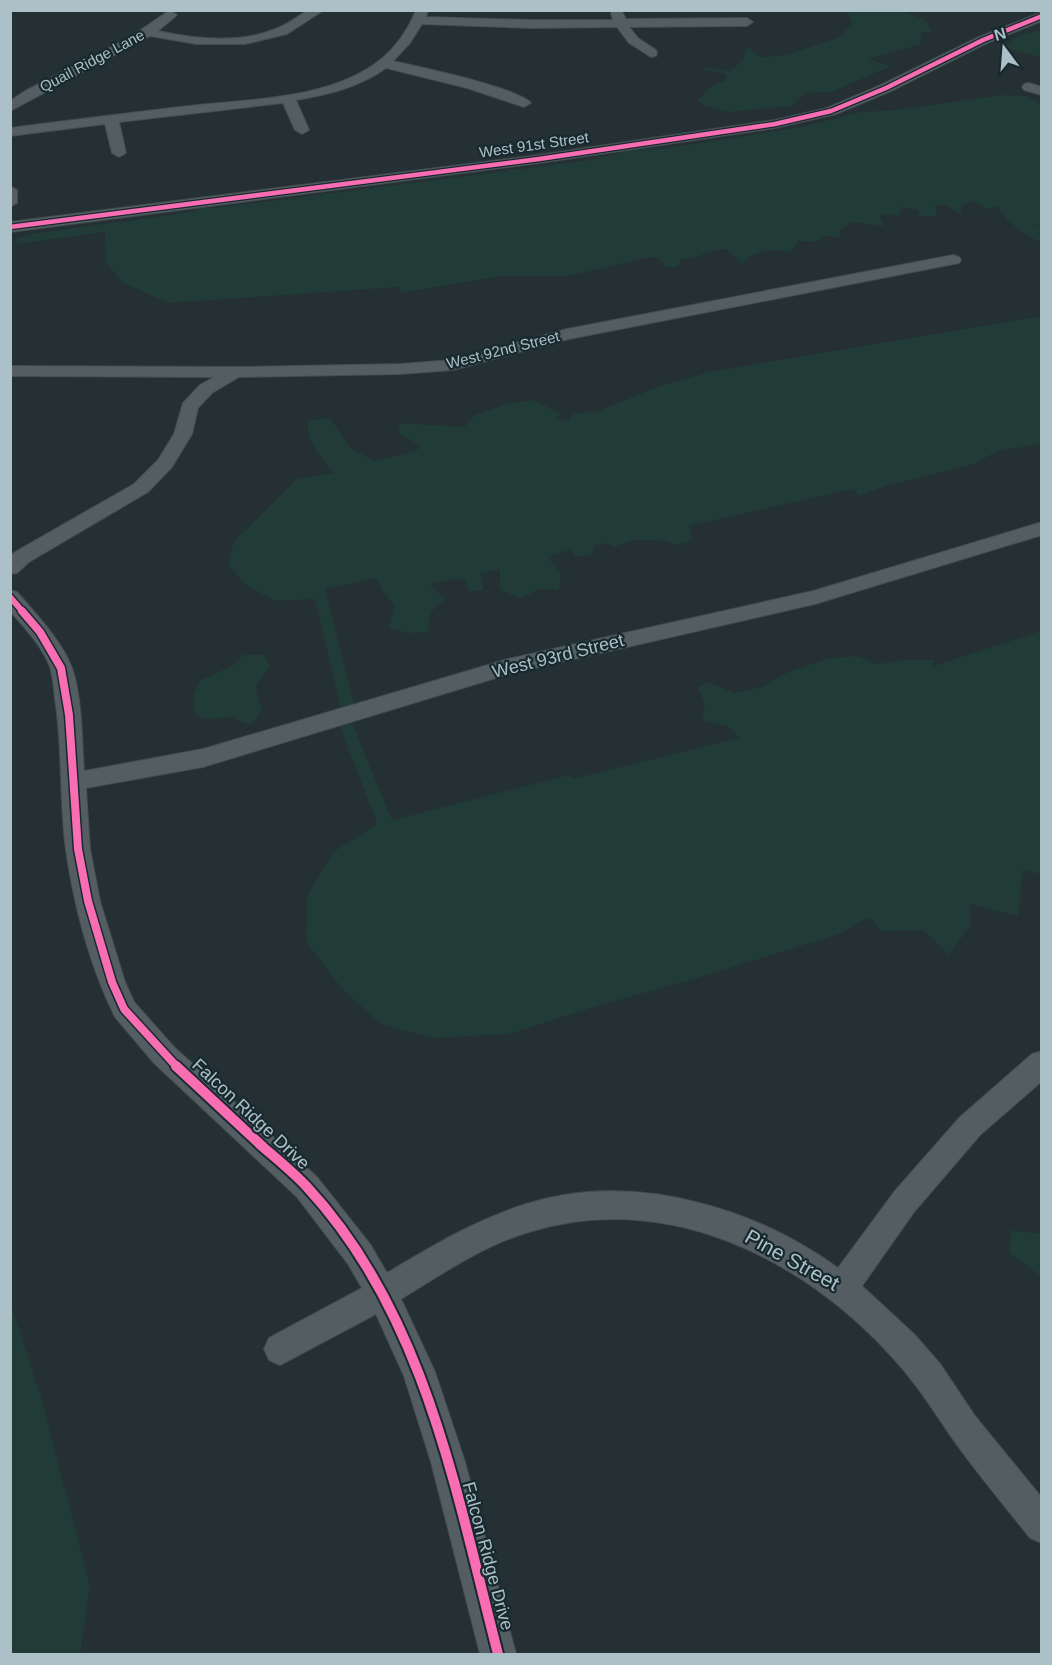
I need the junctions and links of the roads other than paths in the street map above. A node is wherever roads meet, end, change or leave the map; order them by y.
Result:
1 (318, 10) edge
2 (615, 10) edge
3 (171, 15) dead end
4 (420, 15) edge
5 (698, 16) edge
6 (1041, 16) edge
7 (747, 22) dead end
8 (621, 24) junction
9 (148, 32) junction
10 (651, 53) dead end
11 (383, 63) junction
12 (288, 98) junction
13 (524, 103) dead end
14 (10, 107) edge
15 (111, 119) junction
16 (302, 130) dead end
17 (10, 132) edge
18 (120, 153) dead end
19 (10, 190) edge
20 (10, 203) edge
21 (10, 228) edge
22 (953, 260) dead end
23 (10, 371) edge
24 (167, 372) junction
25 (236, 372) junction
26 (189, 407) junction
27 (1041, 528) edge
28 (14, 562) edge
29 (11, 597) edge
30 (75, 781) junction
31 (1041, 1063) edge
32 (843, 1287) junction
33 (382, 1293) junction
34 (280, 1349) dead end
35 (1041, 1526) edge
36 (498, 1654) edge

1 - 9 street
2 - 8 street
3 - 9 street, Quail Ridge Lane
4 - 8 street
4 - 11 street
5 - 7 street
5 - 8 street
6 - 21 street, West 91st Street
8 - 10 street
9 - 14 street, Quail Ridge Lane
11 - 12 street
11 - 13 street
12 - 15 street
12 - 16 street
15 - 17 street
15 - 18 street
19 - 20 street
22 - 25 street, West 92nd Street
23 - 24 street, West 92nd Street
24 - 25 street, West 92nd Street
24 - 26 street
25 - 26 street
26 - 28 street
27 - 30 street, West 93rd Street
29 - 30 street, Falcon Ridge Drive
30 - 33 street, Falcon Ridge Drive
31 - 32 street
32 - 33 street, Pine Street
32 - 35 street, Pine Street
33 - 34 street
33 - 36 street, Falcon Ridge Drive

